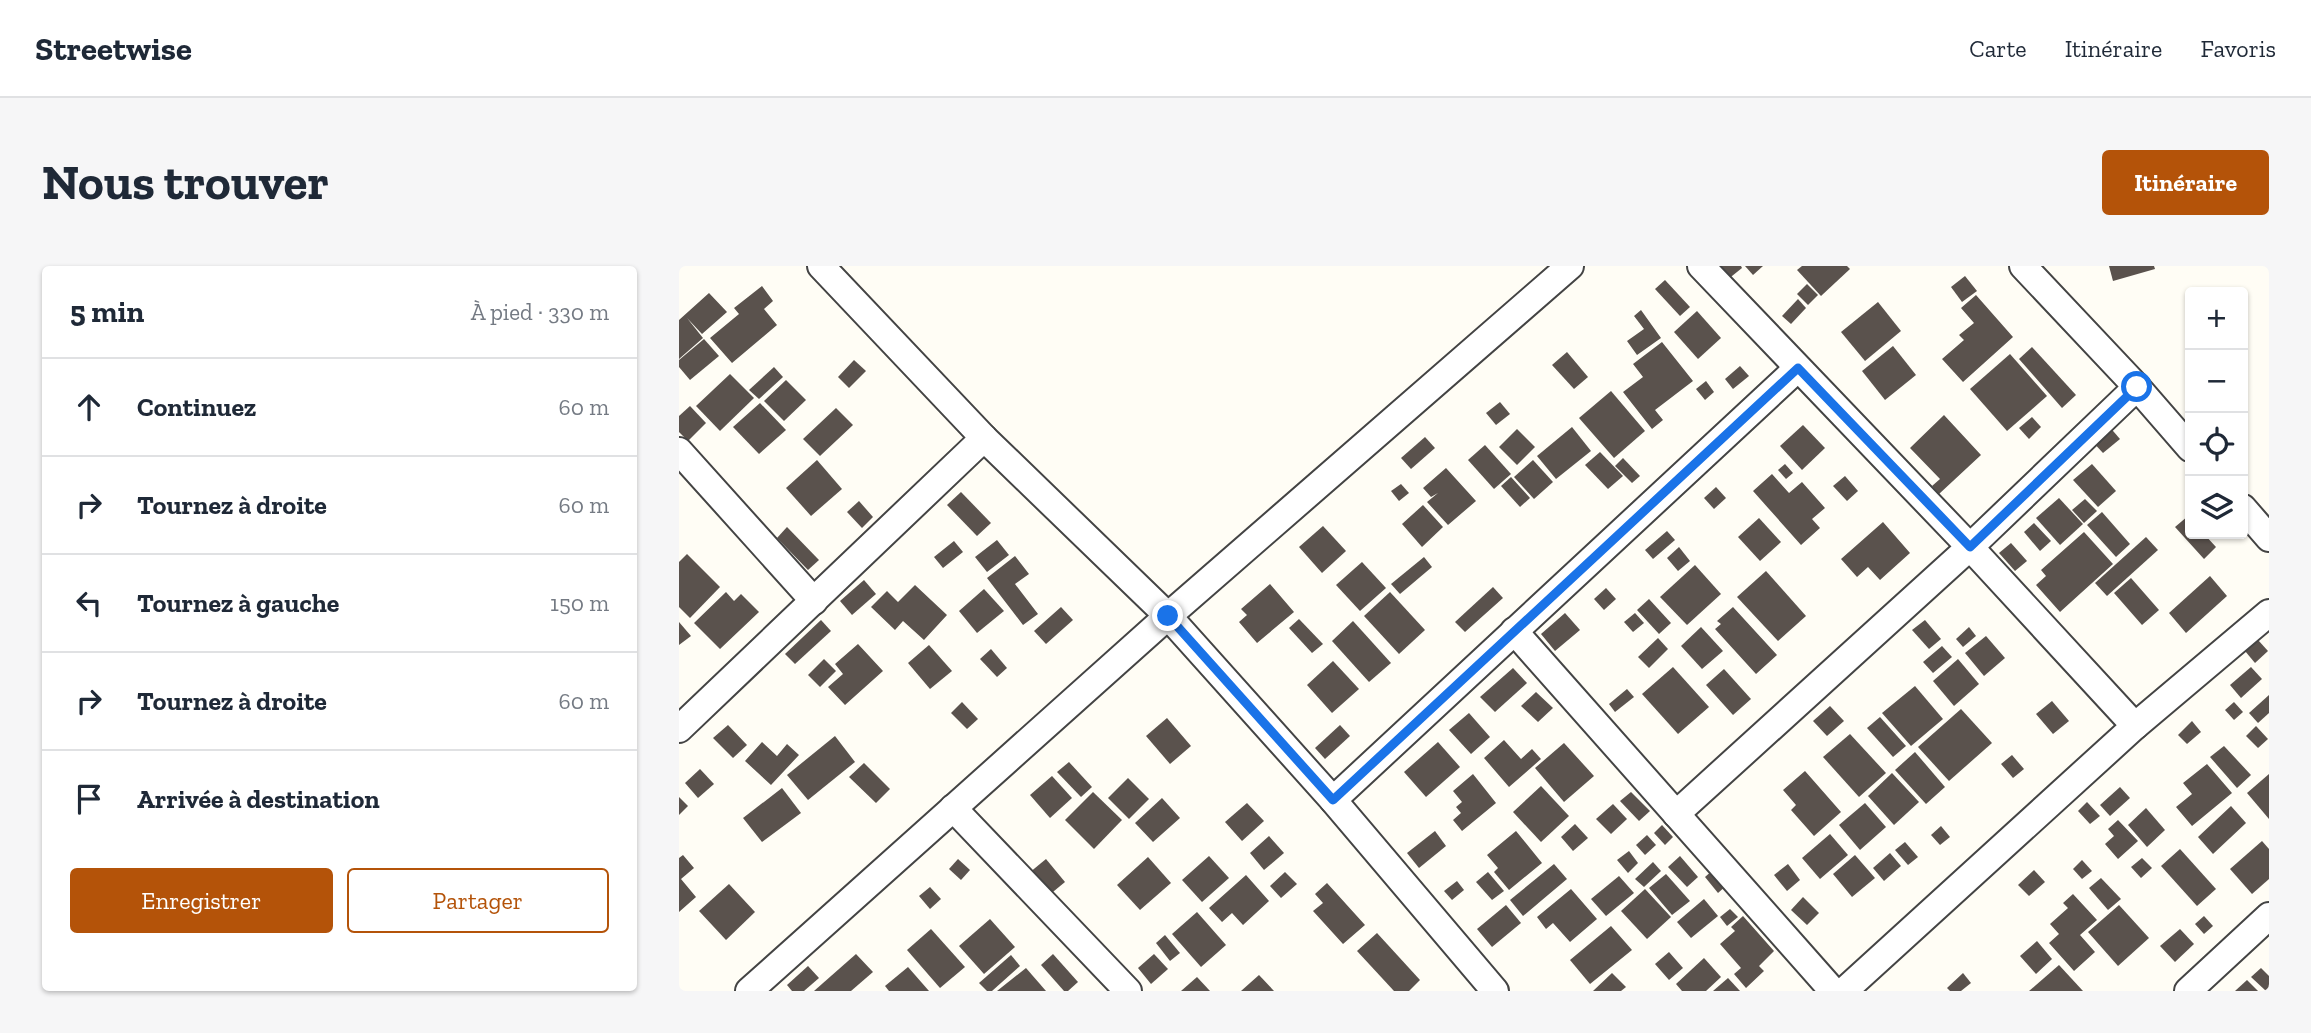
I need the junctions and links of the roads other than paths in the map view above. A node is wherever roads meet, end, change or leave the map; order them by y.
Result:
1 (821, 266) edge
2 (1570, 266) edge
3 (1701, 266) edge
4 (2023, 266) edge
5 (1798, 368) junction
6 (2137, 387) junction
7 (984, 438) junction
8 (2185, 442) edge
9 (679, 451) edge
10 (2248, 514) edge
11 (2269, 538) edge
12 (1970, 547) junction
13 (814, 601) junction
14 (2269, 613) edge
15 (1168, 616) junction
16 (1514, 631) junction
17 (2134, 726) junction
18 (679, 729) edge
19 (1333, 800) junction
20 (953, 808) junction
21 (1676, 814) junction
22 (2269, 916) edge
23 (1481, 986) edge
24 (1116, 987) edge
25 (749, 991) edge
26 (1833, 991) edge
27 (1844, 991) edge
28 (2188, 991) edge

1 - 7 street
2 - 15 street
3 - 5 street
4 - 6 street
5 - 12 street
5 - 16 street
6 - 8 street
6 - 12 street
7 - 13 street
7 - 15 street
9 - 13 street
10 - 11 street
12 - 17 street
12 - 21 street
13 - 18 street
14 - 17 street
15 - 19 street
15 - 20 street
16 - 19 street
16 - 21 street
17 - 27 street
19 - 23 street
20 - 24 street
20 - 25 street
21 - 26 street
22 - 28 street

